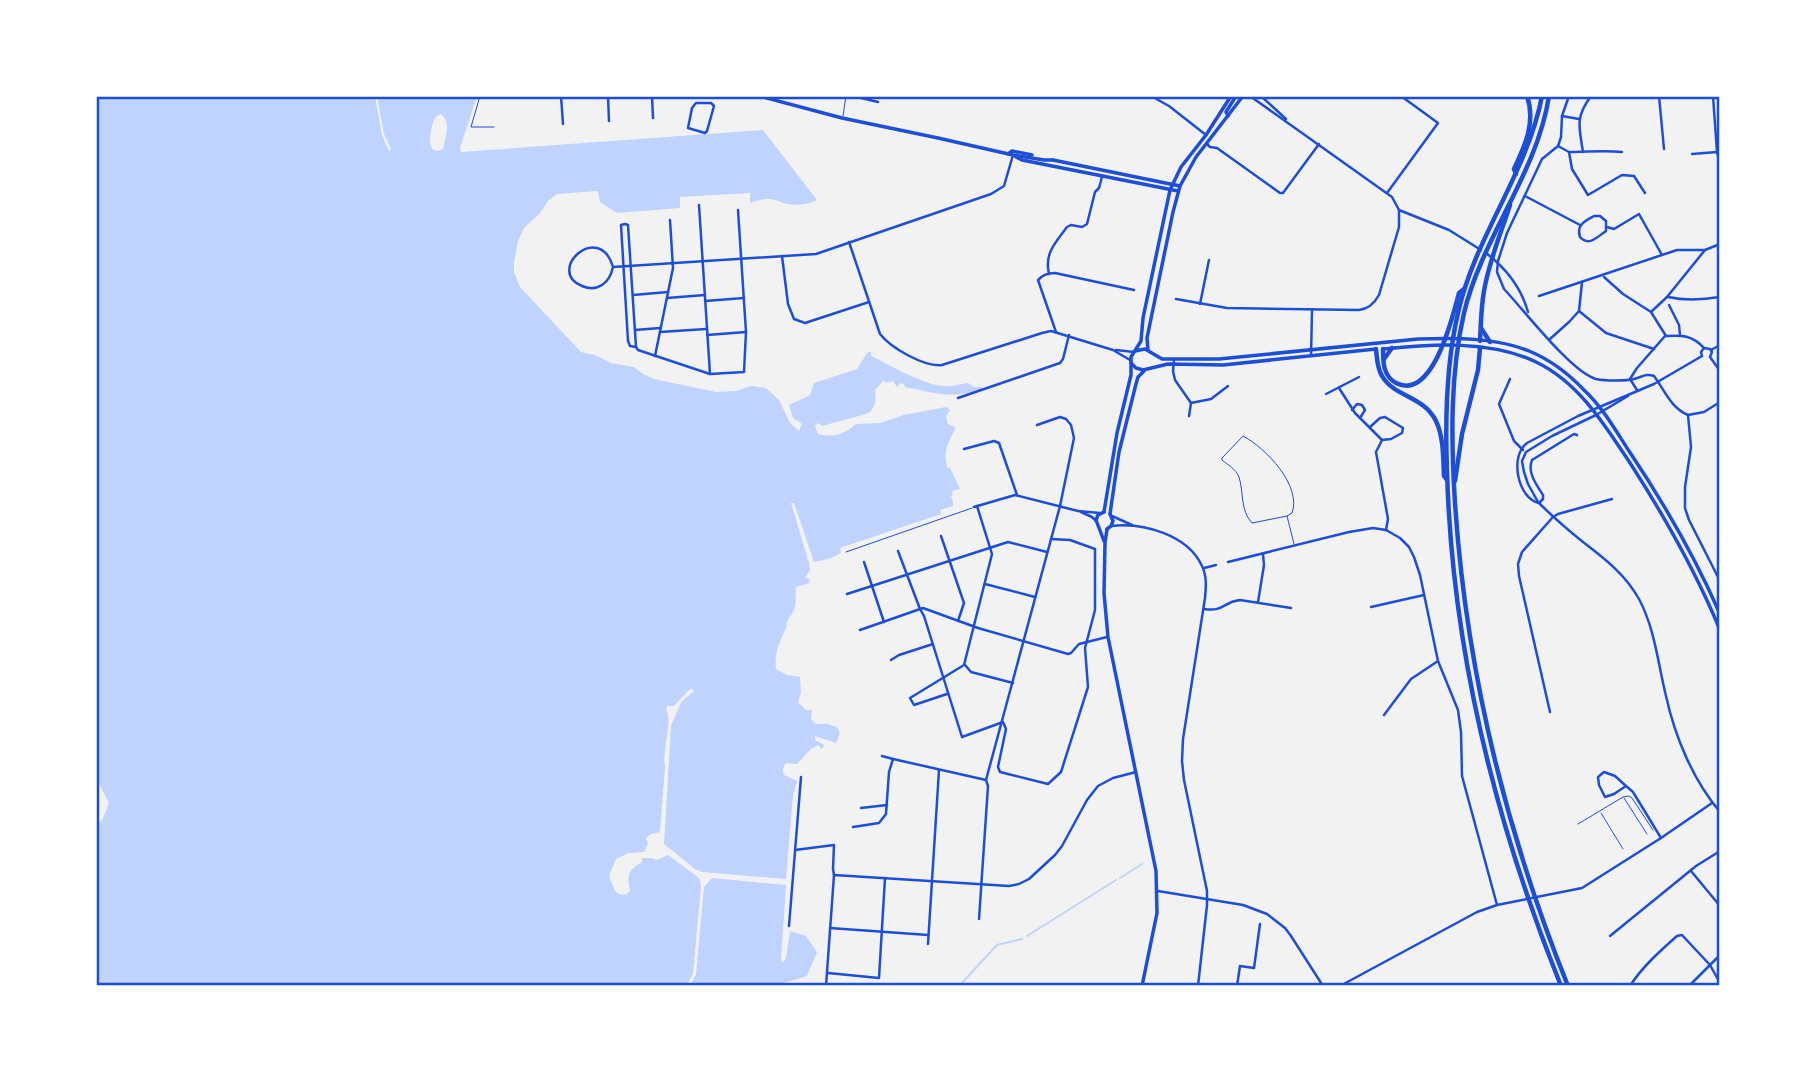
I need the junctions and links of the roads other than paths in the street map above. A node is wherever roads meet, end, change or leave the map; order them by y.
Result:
1 (480, 96) edge
2 (561, 96) edge
3 (607, 96) edge
4 (652, 96) edge
5 (759, 96) edge
6 (846, 96) edge
7 (853, 96) edge
8 (1151, 96) edge
9 (1236, 96) edge
10 (1243, 96) edge
11 (1250, 96) edge
12 (1261, 96) edge
13 (1401, 96) edge
14 (1527, 96) edge
15 (1542, 96) edge
16 (1549, 96) edge
17 (1569, 96) edge
18 (1591, 96) edge
19 (1659, 96) edge
20 (1713, 96) edge
21 (1229, 97) edge
22 (705, 100) joint
23 (878, 102) dead end
24 (1228, 116) junction
25 (1562, 116) junction
26 (653, 118) dead end
27 (842, 118) junction
28 (1579, 119) junction
29 (609, 121) dead end
30 (1288, 122) junction
31 (563, 124) dead end
32 (494, 127) dead end
33 (1206, 135) junction
34 (1212, 139) junction
35 (1207, 144) junction
36 (1319, 144) junction
37 (1558, 146) junction
38 (1664, 149) dead end
39 (1569, 152) junction
40 (1583, 152) junction
41 (1622, 152) dead end
42 (1717, 152) junction
43 (1692, 154) dead end
44 (1010, 155) junction
45 (1720, 164) edge
46 (1516, 174) junction
47 (1102, 177) junction
48 (1172, 184) junction
49 (1159, 188) junction
50 (1179, 189) junction
51 (1170, 190) junction
52 (1387, 193) junction
53 (1645, 193) dead end
54 (1525, 196) junction
55 (1168, 198) junction
56 (1510, 201) junction
57 (699, 205) dead end
58 (738, 210) dead end
59 (1399, 210) junction
60 (670, 220) dead end
61 (1580, 225) junction
62 (1607, 227) junction
63 (849, 242) junction
64 (1720, 244) edge
65 (1705, 250) junction
66 (1662, 255) junction
67 (782, 256) junction
68 (741, 259) junction
69 (1209, 260) dead end
70 (703, 261) junction
71 (673, 263) junction
72 (624, 266) junction
73 (631, 266) junction
74 (613, 267) junction
75 (1049, 274) junction
76 (1602, 275) junction
77 (1581, 282) junction
78 (1464, 288) junction
79 (1134, 290) dead end
80 (668, 292) junction
81 (633, 295) junction
82 (705, 295) junction
83 (1539, 296) dead end
84 (1667, 296) junction
85 (1720, 297) edge
86 (667, 298) junction
87 (744, 298) junction
88 (1176, 299) dead end
89 (705, 301) junction
90 (869, 302) junction
91 (1200, 304) junction
92 (1669, 304) dead end
93 (1312, 311) junction
94 (1578, 311) junction
95 (1651, 312) junction
96 (1528, 315) junction
97 (1480, 324) junction
98 (707, 329) junction
99 (635, 330) junction
100 (661, 330) junction
101 (746, 332) junction
102 (1056, 332) junction
103 (708, 335) junction
104 (1069, 335) junction
105 (1680, 335) junction
106 (1666, 336) junction
107 (1550, 339) junction
108 (1480, 341) junction
109 (1490, 342) junction
110 (1720, 345) edge
111 (1383, 346) junction
112 (636, 347) junction
113 (1392, 348) junction
114 (1480, 348) junction
115 (1704, 348) junction
116 (1311, 349) junction
117 (1375, 349) junction
118 (1654, 349) junction
119 (1113, 350) junction
120 (1711, 350) junction
121 (1135, 352) junction
122 (1149, 352) junction
123 (655, 356) junction
124 (1311, 356) junction
125 (1702, 356) junction
126 (1710, 357) junction
127 (1383, 360) junction
128 (1174, 361) junction
129 (1131, 362) junction
130 (1147, 369) junction
131 (1720, 371) edge
132 (710, 374) junction
133 (1359, 377) dead end
134 (1510, 379) dead end
135 (1630, 379) junction
136 (1658, 382) junction
137 (1228, 386) dead end
138 (1339, 388) junction
139 (1637, 390) junction
140 (1326, 394) dead end
141 (958, 398) dead end
142 (1720, 402) edge
143 (1191, 403) junction
144 (1599, 407) junction
145 (1352, 410) junction
146 (1592, 410) junction
147 (1602, 412) junction
148 (1596, 415) junction
149 (1688, 415) junction
150 (1189, 416) dead end
151 (1360, 418) junction
152 (1037, 425) dead end
153 (1370, 428) junction
154 (1548, 431) junction
155 (1577, 435) dead end
156 (1552, 436) junction
157 (1382, 440) junction
158 (1557, 444) junction
159 (1521, 448) junction
160 (964, 449) dead end
161 (1526, 452) junction
162 (1447, 481) junction
163 (1454, 488) junction
164 (1017, 495) junction
165 (1612, 499) dead end
166 (1539, 503) junction
167 (1059, 506) junction
168 (976, 507) junction
169 (1078, 511) junction
170 (1102, 513) junction
171 (1111, 515) junction
172 (1287, 516) junction
173 (1553, 517) junction
174 (1097, 524) junction
175 (1135, 526) junction
176 (1109, 527) junction
177 (1386, 530) junction
178 (941, 536) dead end
179 (1051, 539) junction
180 (1105, 543) junction
181 (1294, 546) junction
182 (990, 547) junction
183 (898, 551) dead end
184 (846, 552) dead end
185 (1047, 552) junction
186 (1262, 554) junction
187 (949, 560) junction
188 (864, 562) dead end
189 (1228, 562) dead end
190 (1216, 565) dead end
191 (1204, 568) junction
192 (907, 574) junction
193 (1720, 581) edge
194 (985, 584) junction
195 (872, 586) junction
196 (847, 594) dead end
197 (1424, 595) junction
198 (1035, 597) junction
199 (1258, 603) junction
200 (1371, 607) dead end
201 (1291, 608) dead end
202 (1204, 609) junction
203 (920, 610) junction
204 (1720, 614) edge
205 (958, 621) junction
206 (884, 622) junction
207 (974, 626) junction
208 (860, 629) dead end
209 (1720, 630) edge
210 (1108, 637) junction
211 (1024, 640) junction
212 (1087, 642) junction
213 (933, 644) junction
214 (891, 660) dead end
215 (1438, 661) junction
216 (964, 665) junction
217 (944, 678) junction
218 (1013, 683) junction
219 (948, 694) junction
220 (1550, 712) dead end
221 (1384, 715) dead end
222 (1003, 722) junction
223 (882, 756) dead end
224 (893, 759) junction
225 (939, 770) junction
226 (1136, 772) junction
227 (801, 777) dead end
228 (986, 780) junction
229 (1626, 786) junction
230 (1624, 798) dead end
231 (1712, 803) junction
232 (887, 805) junction
233 (861, 808) dead end
234 (1720, 812) edge
235 (1601, 813) dead end
236 (1578, 824) dead end
237 (853, 827) dead end
238 (1653, 830) dead end
239 (1647, 834) dead end
240 (1661, 838) junction
241 (1623, 849) dead end
242 (795, 850) junction
243 (1720, 851) edge
244 (1691, 871) junction
245 (834, 875) junction
246 (886, 878) junction
247 (931, 881) junction
248 (981, 883) junction
249 (1158, 891) junction
250 (1207, 899) junction
251 (1497, 905) junction
252 (1720, 906) edge
253 (979, 919) dead end
254 (1261, 924) dead end
255 (789, 926) dead end
256 (830, 928) junction
257 (882, 932) junction
258 (928, 935) junction
259 (1610, 936) dead end
260 (928, 944) dead end
261 (1720, 955) edge
262 (1710, 965) junction
263 (827, 973) junction
264 (1720, 983) edge
265 (825, 986) edge
266 (1142, 986) edge
267 (1198, 986) edge
268 (1237, 986) edge
269 (1323, 986) edge
270 (1340, 986) edge
271 (1561, 986) edge
272 (1569, 986) edge
273 (1630, 986) edge
274 (1689, 986) edge

1 - 32 lane
2 - 31 street
3 - 29 street
4 - 26 street
5 - 27 main road
6 - 27 lane
7 - 23 street
8 - 33 street
9 - 24 main road
10 - 24 main road
11 - 30 street
12 - 30 street
13 - 52 street
14 - 46 highway
15 - 46 highway
16 - 56 highway
17 - 25 street
18 - 28 street
19 - 38 street
20 - 42 street
21 - 33 main road
22 - 22 street
24 - 34 main road
25 - 28 street
25 - 37 street
27 - 44 main road
28 - 40 street
30 - 36 street
33 - 34 main road
33 - 48 main road
34 - 35 main road
35 - 36 street
35 - 50 main road
36 - 52 street
37 - 39 street
37 - 54 street
39 - 40 street
39 - 53 street
40 - 41 street
42 - 43 street
42 - 45 street
44 - 47 main road
44 - 48 main road
44 - 63 street
46 - 78 highway
47 - 49 main road
47 - 75 street
48 - 50 main road
48 - 51 main road
49 - 51 main road
49 - 55 main road
50 - 51 main road
50 - 122 main road
51 - 55 main road
52 - 59 street
54 - 61 street
54 - 96 street
55 - 121 main road
56 - 97 highway
56 - 163 highway
57 - 70 street
58 - 68 street
59 - 93 street
59 - 96 street
60 - 71 street
61 - 62 street
61 - 62 street
62 - 66 street
63 - 67 street
63 - 90 street
64 - 65 street
65 - 66 street
65 - 84 street
66 - 76 street
67 - 68 street
67 - 90 street
68 - 70 street
68 - 87 street
69 - 91 street
70 - 71 street
70 - 82 street
71 - 73 street
71 - 80 street
72 - 73 street
72 - 73 street
72 - 74 street
72 - 112 street
73 - 81 street
74 - 74 street
75 - 79 street
75 - 102 street
76 - 77 street
76 - 95 street
77 - 83 street
77 - 94 street
78 - 127 highway
78 - 162 highway
80 - 81 street
80 - 86 street
81 - 99 street
82 - 86 street
82 - 89 street
84 - 85 street
84 - 95 street
86 - 100 street
87 - 89 street
87 - 101 street
88 - 91 street
89 - 98 street
90 - 102 street
91 - 93 street
92 - 105 street
93 - 116 street
94 - 107 street
94 - 118 street
95 - 106 street
96 - 107 street
97 - 108 highway
97 - 109 highway
98 - 100 street
98 - 103 street
99 - 100 street
99 - 112 street
100 - 123 street
101 - 103 street
101 - 132 street
102 - 104 street
103 - 132 street
104 - 119 street
104 - 141 street
105 - 106 street
105 - 115 street
106 - 118 street
107 - 135 street
108 - 109 main road
108 - 111 main road
108 - 114 main road
109 - 144 main road
110 - 120 street
111 - 113 main road
111 - 117 main road
111 - 127 highway
112 - 123 street
113 - 114 main road
113 - 127 highway
114 - 146 main road
114 - 163 highway
115 - 120 street
115 - 125 street
116 - 117 main road
116 - 124 street
116 - 128 main road
117 - 124 main road
117 - 162 highway
118 - 135 street
119 - 121 street
119 - 129 street
120 - 126 street
121 - 122 main road
121 - 129 main road
122 - 128 main road
122 - 130 main road
123 - 132 street
124 - 128 main road
125 - 126 street
125 - 136 street
126 - 131 street
128 - 130 main road
128 - 143 street
129 - 130 main road
129 - 170 main road
130 - 171 main road
133 - 138 street
134 - 159 street
135 - 136 street
135 - 139 street
136 - 139 street
136 - 149 street
137 - 143 street
138 - 140 street
138 - 145 street
139 - 144 street
139 - 147 street
142 - 149 street
143 - 150 street
144 - 146 street
144 - 147 main road
145 - 151 street
145 - 151 street
146 - 148 main road
146 - 154 street
147 - 148 street
147 - 204 main road
148 - 156 street
148 - 209 main road
149 - 193 street
151 - 153 street
152 - 167 street
153 - 157 street
153 - 157 street
154 - 156 street
154 - 159 street
155 - 158 street
156 - 158 street
156 - 161 street
157 - 177 street
158 - 166 street
159 - 161 street
159 - 166 street
160 - 164 street
161 - 166 street
162 - 271 highway
163 - 272 highway
164 - 167 street
164 - 168 street
165 - 173 street
166 - 173 street
167 - 169 street
167 - 179 street
168 - 182 street
168 - 184 lane
169 - 170 street
169 - 174 street
170 - 171 main road
170 - 174 main road
171 - 175 street
171 - 176 main road
172 - 172 lane
172 - 181 lane
173 - 220 street
173 - 231 street
174 - 176 main road
174 - 180 main road
175 - 176 street
175 - 191 street
176 - 180 main road
177 - 181 street
177 - 197 street
178 - 187 street
179 - 185 street
179 - 212 street
180 - 210 main road
181 - 186 street
182 - 185 street
182 - 187 street
182 - 194 street
183 - 192 street
185 - 198 street
186 - 189 street
186 - 199 street
187 - 192 street
187 - 205 street
188 - 195 street
190 - 191 street
191 - 202 street
192 - 195 street
192 - 203 street
194 - 198 street
194 - 207 street
195 - 196 street
195 - 206 street
197 - 200 street
197 - 215 street
198 - 211 street
199 - 201 street
199 - 202 street
202 - 250 street
203 - 205 street
203 - 206 street
203 - 213 street
205 - 207 street
206 - 208 street
207 - 211 street
207 - 216 street
210 - 212 street
210 - 226 main road
211 - 212 street
211 - 218 street
212 - 222 street
213 - 214 street
213 - 217 street
215 - 221 street
215 - 251 street
216 - 217 street
216 - 218 street
217 - 219 street
217 - 219 street
218 - 222 street
219 - 222 street
222 - 228 street
223 - 224 street
224 - 225 street
224 - 232 street
225 - 228 street
225 - 247 street
226 - 248 street
226 - 249 main road
227 - 242 street
228 - 248 street
229 - 229 street
229 - 240 street
230 - 239 lane
231 - 234 street
231 - 240 street
232 - 233 street
232 - 237 street
235 - 241 lane
236 - 238 lane
240 - 251 street
242 - 245 street
242 - 255 street
243 - 244 street
244 - 252 street
244 - 259 street
245 - 246 street
245 - 256 street
246 - 247 street
246 - 257 street
247 - 248 street
247 - 258 street
248 - 253 street
249 - 250 street
249 - 266 main road
250 - 267 street
250 - 269 street
251 - 270 street
254 - 268 street
256 - 257 street
256 - 263 street
257 - 258 street
257 - 263 street
258 - 260 street
261 - 262 street
262 - 264 street
262 - 273 street
262 - 274 street
263 - 265 street

